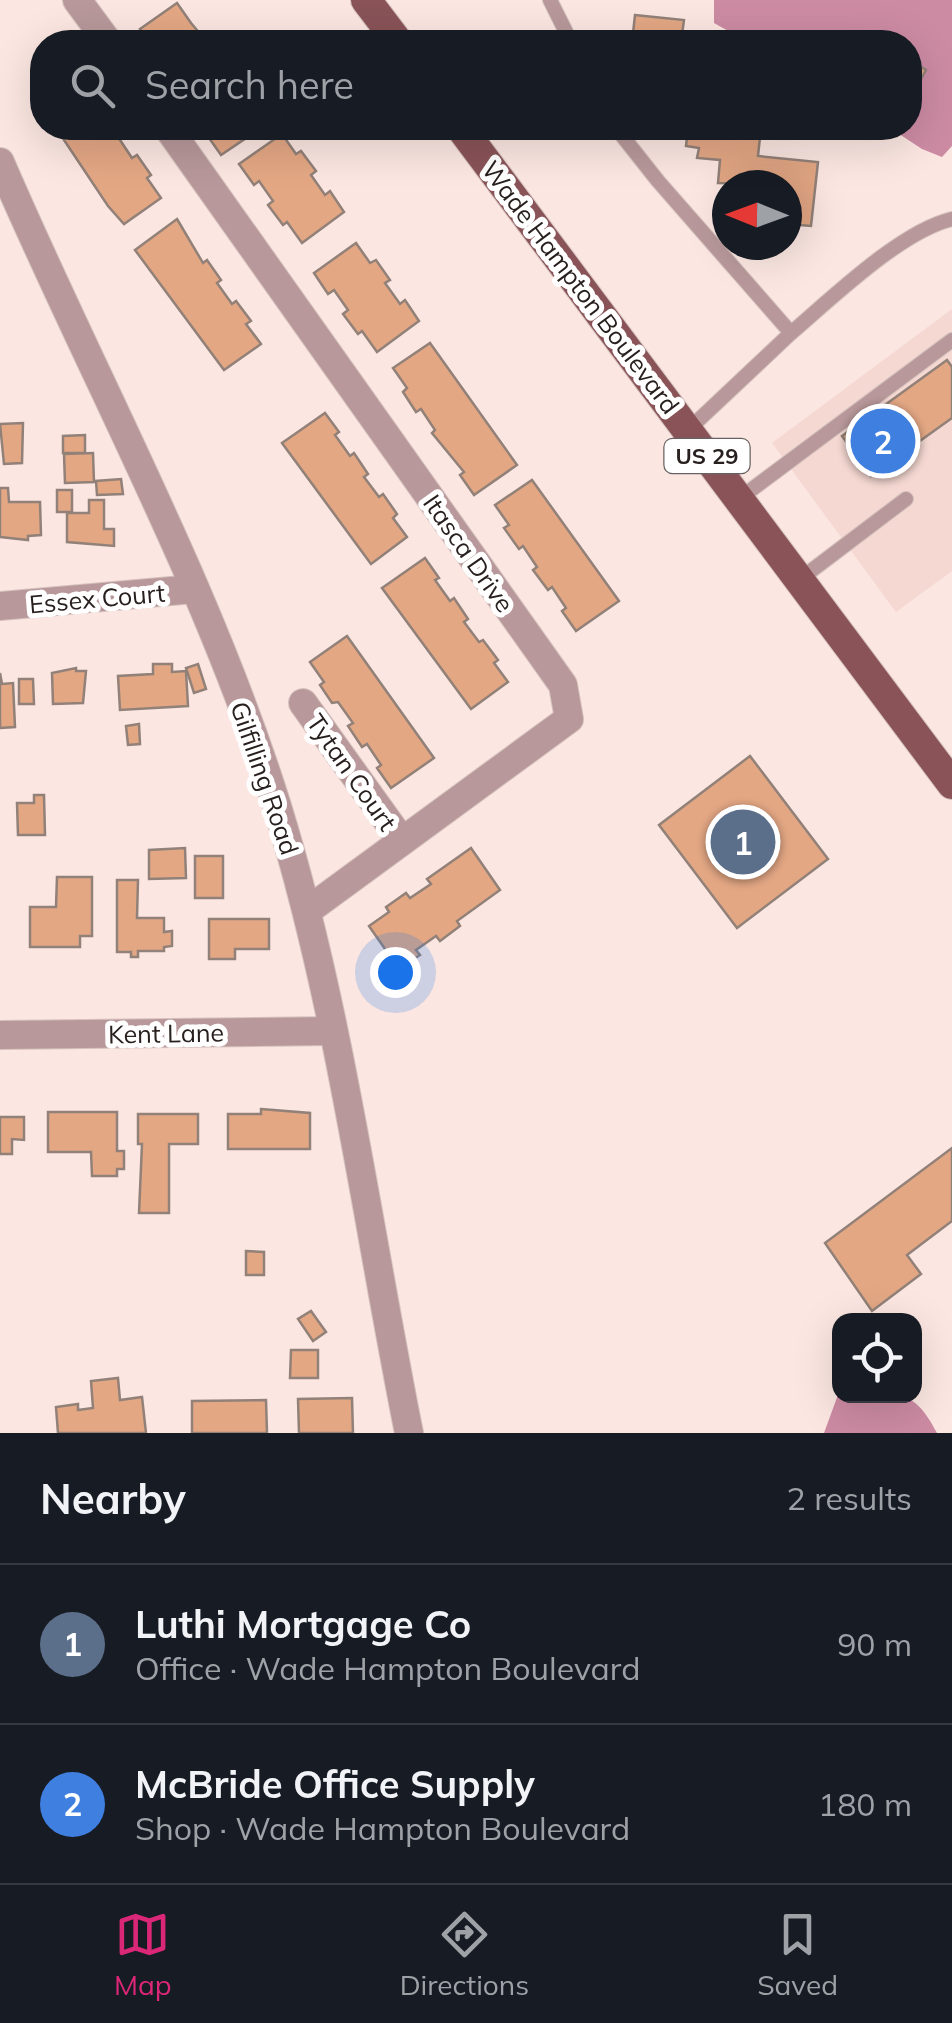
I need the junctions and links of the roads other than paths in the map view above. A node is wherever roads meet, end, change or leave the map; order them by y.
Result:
1 (77, 0) edge
2 (366, 0) edge
3 (550, 0) edge
4 (99, 30) edge
5 (389, 30) edge
6 (565, 30) edge
7 (177, 140) edge
8 (470, 140) edge
9 (626, 140) edge
10 (0, 162) edge
11 (952, 219) edge
12 (791, 332) junction
13 (952, 340) edge
14 (688, 430) junction
15 (739, 499) junction
16 (906, 499) dead end
17 (799, 580) junction
18 (194, 589) junction
19 (0, 606) edge
20 (303, 703) dead end
21 (952, 784) edge
22 (402, 841) junction
23 (307, 910) junction
24 (332, 1030) junction
25 (0, 1035) edge
26 (409, 1433) edge

1 - 4 street
2 - 5 main road
3 - 6 lane
7 - 22 street, Itasca Drive
8 - 14 main road, Wade Hampton Boulevard / US 29
9 - 12 lane
10 - 18 street, Gilfilling Road
11 - 12 lane
12 - 14 lane
13 - 15 lane
14 - 15 main road, Wade Hampton Boulevard / US 29
15 - 17 main road, Wade Hampton Boulevard / US 29
16 - 17 lane
17 - 21 main road, Wade Hampton Boulevard / US 29
18 - 19 street, Essex Court
18 - 23 street, Gilfilling Road
20 - 22 street, Tytan Court
22 - 23 street, Itasca Drive
23 - 24 street, Gilfilling Road
24 - 25 street, Kent Lane
24 - 26 street, Gilfilling Road

